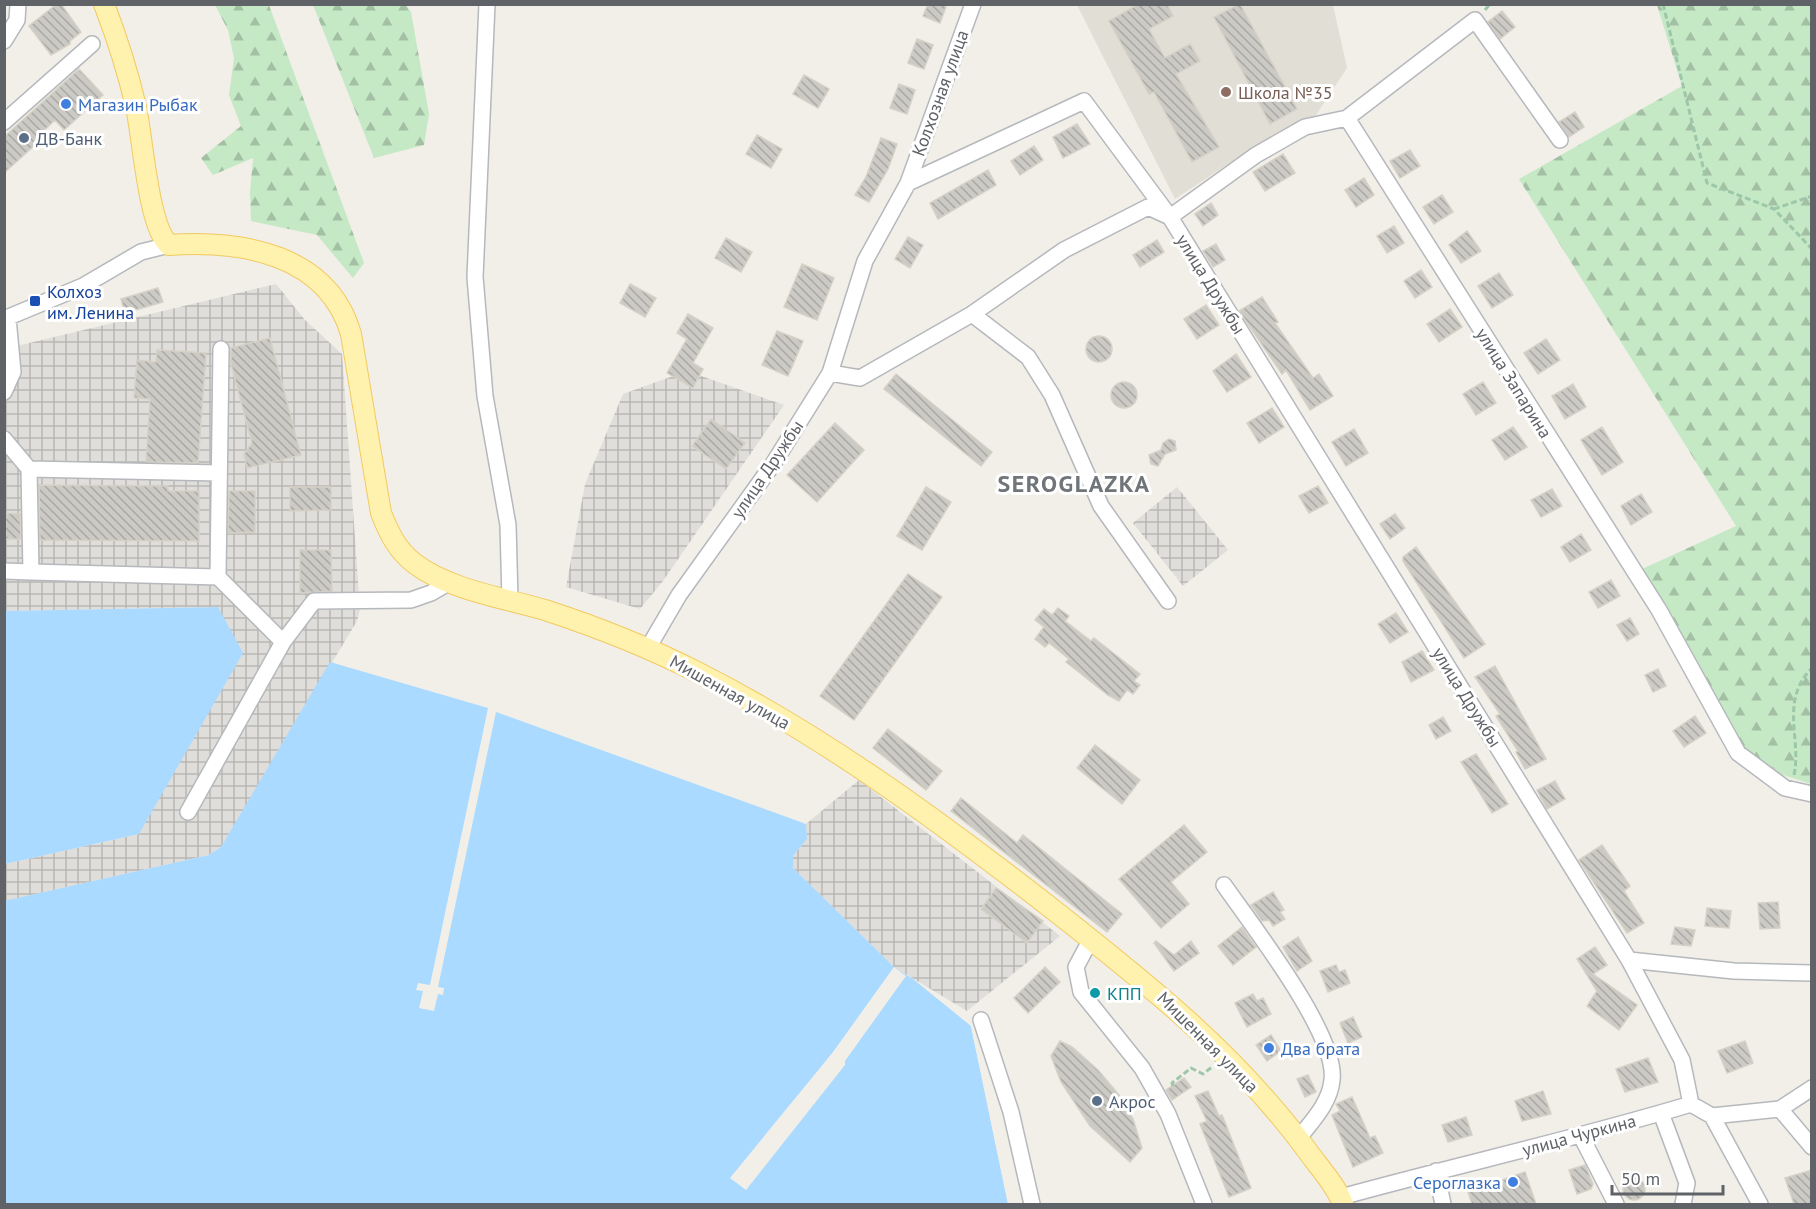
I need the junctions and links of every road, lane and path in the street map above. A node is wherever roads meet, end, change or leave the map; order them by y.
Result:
1 (18, 4) edge
2 (104, 4) edge
3 (487, 4) edge
4 (973, 4) edge
5 (1663, 4) edge
6 (4, 41) edge
7 (92, 44) dead end
8 (1347, 118) junction
9 (4, 122) edge
10 (1560, 140) dead end
11 (908, 183) junction
12 (1812, 196) edge
13 (1774, 209) junction
14 (1170, 217) junction
15 (170, 245) junction
16 (1812, 249) edge
17 (972, 314) junction
18 (6, 319) edge
19 (221, 349) dead end
20 (830, 374) junction
21 (4, 392) edge
22 (4, 439) edge
23 (29, 469) junction
24 (219, 473) junction
25 (4, 571) edge
26 (31, 572) junction
27 (218, 577) junction
28 (450, 582) junction
29 (510, 600) junction
30 (1168, 601) dead end
31 (282, 642) junction
32 (648, 648) junction
33 (1812, 668) edge
34 (1791, 790) junction
35 (1812, 794) edge
36 (188, 812) dead end
37 (1224, 885) dead end
38 (1090, 939) junction
39 (1629, 960) junction
40 (1812, 973) edge
41 (981, 1020) dead end
42 (1216, 1064) dead end
43 (1173, 1086) dead end
44 (1812, 1089) edge
45 (1690, 1104) junction
46 (1780, 1109) junction
47 (1661, 1113) junction
48 (1712, 1116) junction
49 (1581, 1136) junction
50 (1298, 1139) junction
51 (1812, 1147) edge
52 (1436, 1171) junction
53 (1342, 1201) edge
54 (1032, 1204) edge
55 (1204, 1204) edge
56 (1443, 1204) edge
57 (1617, 1204) edge
58 (1683, 1204) edge
59 (1760, 1204) edge

1 - 6 street
2 - 15 main road
3 - 29 street
4 - 11 street, Колхозная улица
5 - 13 path
7 - 9 street
8 - 10 street
8 - 14 street
8 - 34 street, улица Запарина
11 - 14 street, улица Дружбы
11 - 20 street, улица Дружбы
12 - 13 path
13 - 16 path
14 - 17 street
14 - 39 street, улица Дружбы
15 - 18 street
15 - 28 main road, Мишенная улица
17 - 20 street
17 - 30 street
18 - 21 street
19 - 24 street
20 - 32 street, улица Дружбы
22 - 23 street
23 - 24 street
23 - 26 street
24 - 27 street
25 - 26 street
26 - 27 street
27 - 31 street
28 - 29 main road, Мишенная улица
28 - 31 street
29 - 32 main road, Мишенная улица
31 - 36 street
32 - 38 main road, Мишенная улица
33 - 34 path
34 - 35 street, улица Запарина
37 - 50 street
38 - 50 main road, Мишенная улица
38 - 55 street
39 - 40 street
39 - 45 street, улица Дружбы
41 - 54 street
42 - 43 path
44 - 46 street
45 - 47 street, улица Чуркина
45 - 48 street
46 - 48 street
46 - 51 street
47 - 49 street, улица Чуркина
47 - 58 street
48 - 59 street
49 - 52 street, улица Чуркина
49 - 57 street
50 - 53 main road, Мишенная улица
52 - 53 street, улица Чуркина
52 - 56 street

